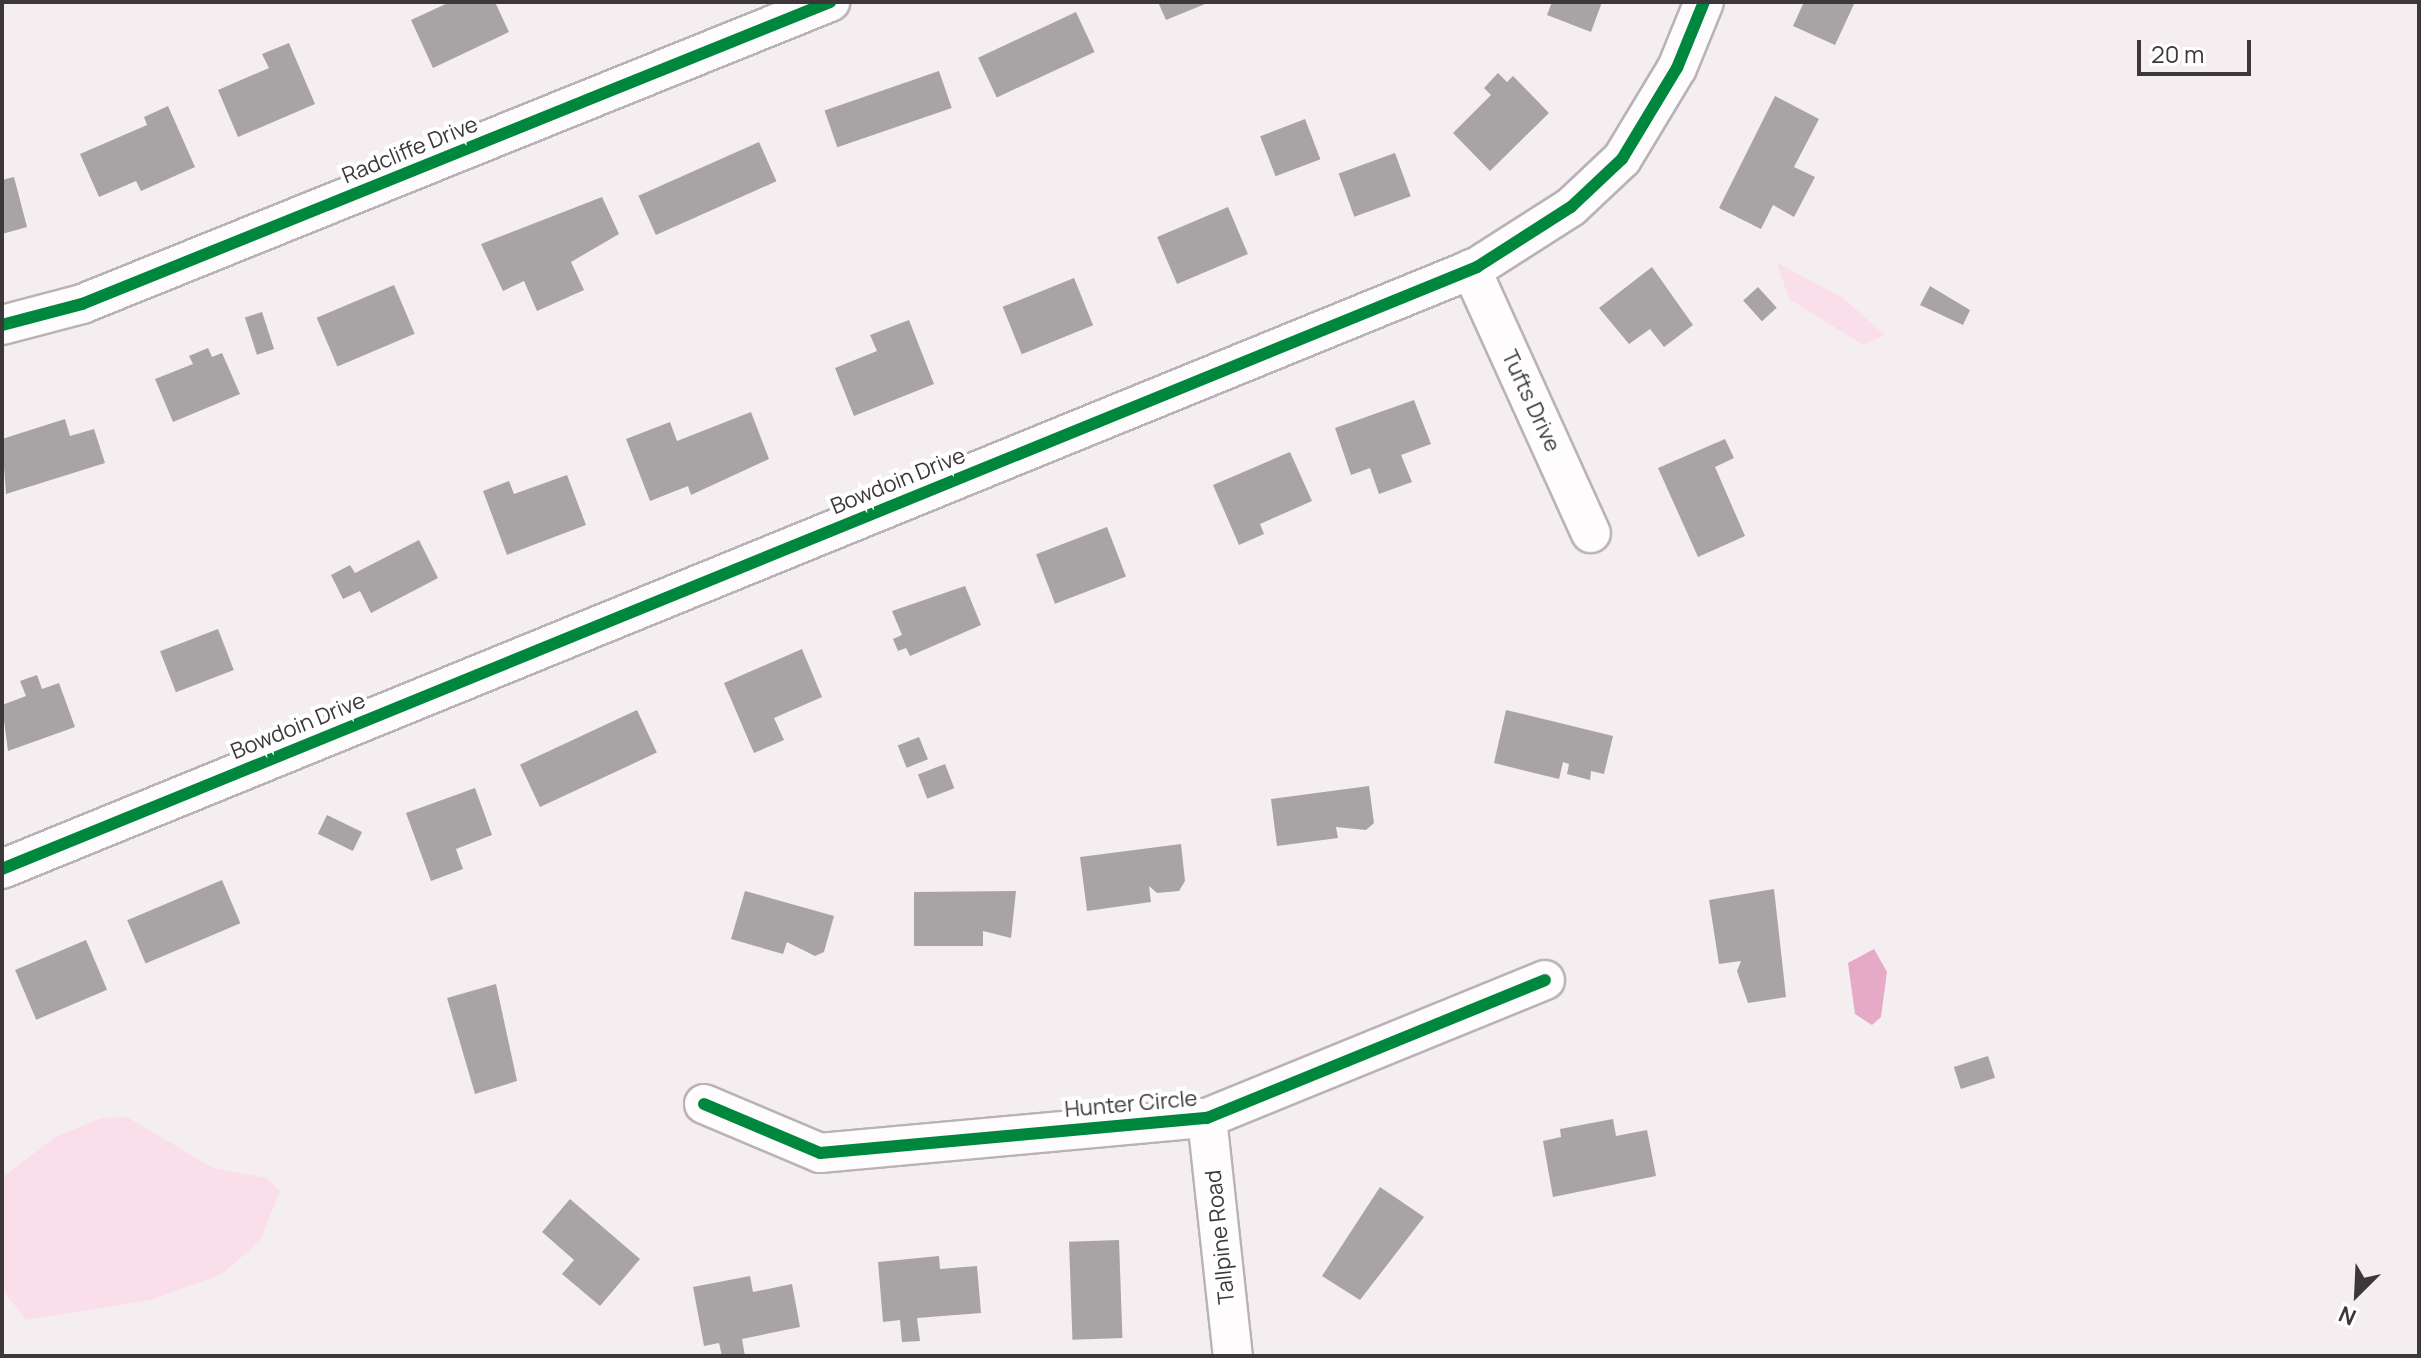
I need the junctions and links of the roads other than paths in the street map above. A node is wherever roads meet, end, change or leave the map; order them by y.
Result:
1 (830, 2) edge
2 (1704, 2) edge
3 (1471, 269) junction
4 (2, 325) edge
5 (1591, 533) dead end
6 (2, 869) edge
7 (1545, 980) dead end
8 (704, 1104) dead end
9 (1207, 1118) junction
10 (1233, 1356) edge

1 - 4 street, Radcliffe Drive
2 - 3 street, Bowdoin Drive
3 - 5 street, Tufts Drive
3 - 6 street, Bowdoin Drive
7 - 9 street, Hunter Circle
8 - 9 street, Hunter Circle
9 - 10 street, Tallpine Road

